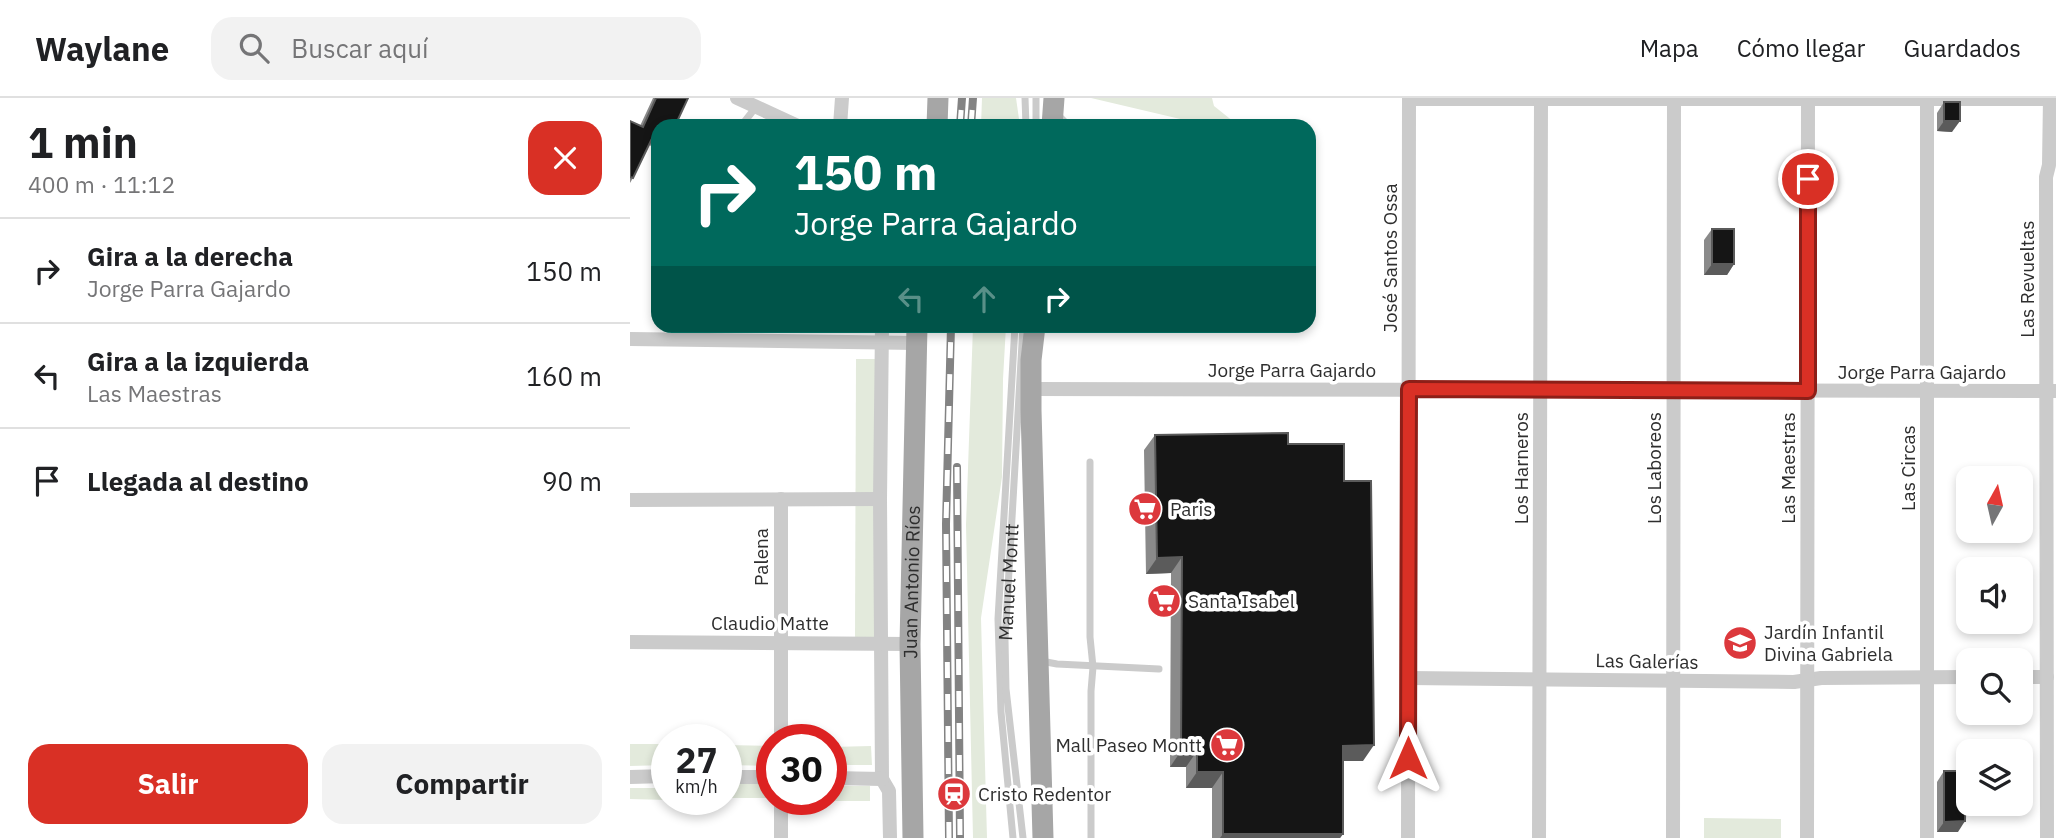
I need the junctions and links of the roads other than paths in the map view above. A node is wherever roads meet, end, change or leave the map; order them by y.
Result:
1 (737, 98) edge
2 (842, 98) edge
3 (938, 98) edge
4 (1025, 98) edge
5 (1036, 98) edge
6 (1409, 99) edge
7 (1541, 99) edge
8 (1674, 99) edge
9 (1808, 99) edge
10 (1927, 99) edge
11 (2050, 99) edge
12 (757, 102) edge
13 (746, 119) edge
14 (786, 119) edge
15 (840, 119) edge
16 (937, 119) edge
17 (1026, 119) edge
18 (1036, 119) edge
19 (2053, 166) edge
20 (882, 333) edge
21 (1015, 333) edge
22 (1023, 333) edge
23 (1035, 333) edge
24 (916, 334) edge
25 (630, 339) edge
26 (881, 341) junction
27 (1031, 389) junction
28 (1409, 389) junction
29 (1540, 390) junction
30 (1673, 390) junction
31 (1808, 391) junction
32 (1927, 391) junction
33 (2051, 391) edge
34 (1090, 462) dead end
35 (781, 499) junction
36 (880, 499) junction
37 (630, 500) edge
38 (630, 642) edge
39 (781, 643) junction
40 (881, 643) junction
41 (911, 644) junction
42 (1037, 660) junction
43 (1093, 667) junction
44 (1159, 669) dead end
45 (1927, 677) junction
46 (1956, 677) edge
47 (2033, 677) edge
48 (2047, 677) junction
49 (1408, 678) junction
50 (1540, 679) junction
51 (1673, 680) junction
52 (1807, 680) junction
53 (780, 724) edge
54 (630, 776) edge
55 (651, 776) edge
56 (847, 778) edge
57 (882, 779) junction
58 (780, 815) edge
59 (780, 838) edge
60 (890, 838) edge
61 (912, 838) edge
62 (1013, 838) edge
63 (1023, 838) edge
64 (1043, 838) edge
65 (1091, 838) edge
66 (1408, 838) edge
67 (1539, 838) edge
68 (1673, 838) edge
69 (1807, 838) edge
70 (1927, 838) edge
71 (2047, 838) edge

1 - 12 street
2 - 15 street
3 - 16 main road
4 - 17 lane
5 - 18 lane
6 - 7 street
6 - 28 street, José Santos Ossa
7 - 8 street
7 - 29 street, Los Harneros
8 - 9 street
8 - 30 street, Los Laboreos
9 - 10 street
9 - 31 street, Las Maestras
10 - 11 street
10 - 32 street, Las Circas
11 - 19 street, Las Revueltas
12 - 13 lane
12 - 14 street
19 - 33 street, Las Revueltas
20 - 26 street
21 - 62 lane, Manuel Montt
22 - 63 lane, Manuel Montt
23 - 27 main road, Manuel Montt
24 - 26 street
24 - 41 main road, Juan Antonio Ríos
25 - 26 street
26 - 36 street
27 - 28 street, Jorge Parra Gajardo
27 - 42 main road, Manuel Montt
28 - 29 street, Jorge Parra Gajardo
28 - 49 street, José Santos Ossa
29 - 30 street, Jorge Parra Gajardo
29 - 50 street, Los Harneros
30 - 31 street, Jorge Parra Gajardo
30 - 51 street, Los Laboreos
31 - 32 street, Jorge Parra Gajardo
31 - 52 street, Las Maestras
32 - 33 street, Jorge Parra Gajardo
32 - 45 street, Las Circas
33 - 48 street, Las Revueltas
34 - 43 lane
35 - 36 street
35 - 37 street
35 - 39 street, Palena
36 - 40 street
38 - 39 street, Claudio Matte
39 - 40 street, Claudio Matte
39 - 53 street, Palena
40 - 41 street, Claudio Matte
40 - 57 street
41 - 61 main road, Juan Antonio Ríos
42 - 43 lane
42 - 64 main road, Manuel Montt
43 - 44 lane
43 - 65 lane
45 - 46 street, Las Galerías
45 - 52 street, Las Galerías
45 - 70 street, Las Circas
47 - 48 street
48 - 71 street, Las Revueltas
49 - 50 street, Las Galerías
49 - 66 street, José Santos Ossa
50 - 51 street, Las Galerías
50 - 67 street, Los Harneros
51 - 52 street, Las Galerías
51 - 68 street, Los Laboreos
52 - 69 street, Las Maestras
54 - 55 street
56 - 57 street
57 - 60 street
58 - 59 street

